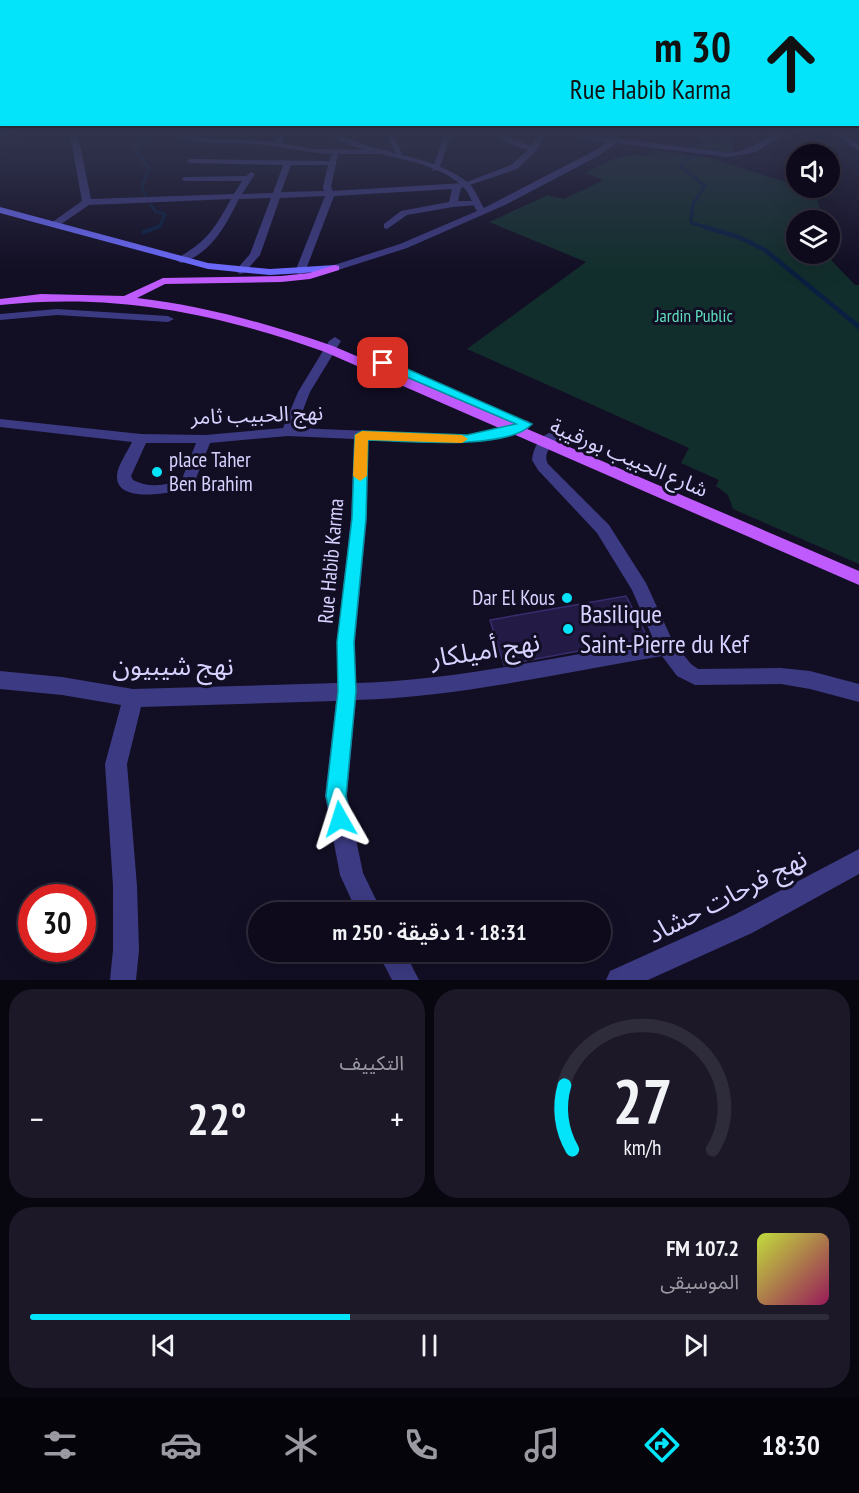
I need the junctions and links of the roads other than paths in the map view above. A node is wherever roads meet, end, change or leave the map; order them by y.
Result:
1 (82, 178) edge
2 (248, 178) joint
3 (282, 178) edge
4 (329, 178) edge
5 (448, 178) edge
6 (482, 178) edge
7 (550, 178) edge
8 (185, 179) dead end
9 (461, 185) junction
10 (330, 194) junction
11 (276, 196) junction
12 (234, 198) junction
13 (87, 202) junction
14 (475, 203) junction
15 (453, 204) junction
16 (0, 210) edge
17 (482, 212) junction
18 (54, 225) junction
19 (387, 226) dead end
20 (181, 260) junction
21 (335, 268) junction
22 (240, 271) junction
23 (300, 272) junction
24 (0, 296) edge
25 (131, 296) junction
26 (0, 302) edge
27 (0, 317) edge
28 (168, 319) dead end
29 (332, 345) junction
30 (0, 423) edge
31 (520, 427) junction
32 (288, 432) junction
33 (362, 435) junction
34 (141, 438) junction
35 (205, 439) junction
36 (549, 440) junction
37 (859, 569) edge
38 (859, 578) edge
39 (666, 648) junction
40 (0, 680) edge
41 (347, 691) junction
42 (859, 693) edge
43 (133, 698) junction
44 (858, 863) edge
45 (365, 902) edge
46 (396, 962) edge
47 (630, 978) edge
48 (123, 980) edge
49 (406, 980) edge

1 - 13 street
2 - 8 street
2 - 12 street
3 - 11 street
4 - 10 street
5 - 9 street
6 - 9 street
7 - 17 street
9 - 10 street
9 - 14 street
9 - 15 street
10 - 11 street
10 - 23 street
11 - 12 street
11 - 22 street
12 - 13 street
12 - 20 street
13 - 18 street
14 - 15 street
14 - 17 street
15 - 19 street
16 - 18 main road
17 - 21 street
18 - 20 main road
20 - 22 main road
21 - 23 main road
21 - 25 main road
22 - 23 main road
24 - 25 main road, شارع الحبيب بورقيبة
25 - 26 main road, شارع الحبيب بورقيبة
25 - 29 main road, شارع الحبيب بورقيبة
27 - 28 street
29 - 31 main road, شارع الحبيب بورقيبة
29 - 32 street
30 - 34 street, نهج الحبيب ثامر
31 - 33 street, نهج الحبيب ثامر
31 - 36 main road, شارع الحبيب بورقيبة
32 - 33 street, نهج الحبيب ثامر
32 - 35 street, نهج الحبيب ثامر
33 - 41 street, Rue Habib Karma
34 - 35 street, نهج الحبيب ثامر
34 - 35 street
36 - 37 main road, شارع الحبيب بورقيبة
36 - 38 main road, شارع الحبيب بورقيبة
36 - 39 street
39 - 41 street, نهج أميلكار
39 - 42 street
40 - 43 street, نهج شيبيون
41 - 43 street, نهج شيبيون
41 - 45 street, Rue Habib Karma
43 - 48 street
44 - 47 street, نهج فرحات حشاد
46 - 49 street

